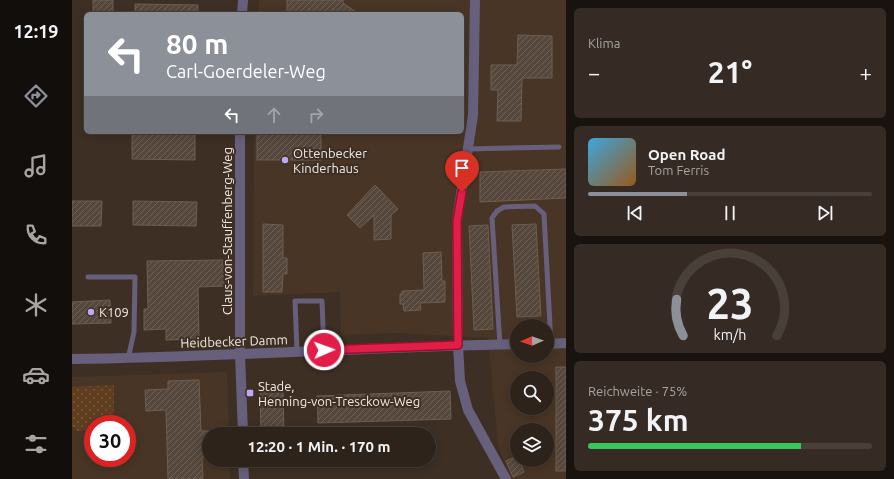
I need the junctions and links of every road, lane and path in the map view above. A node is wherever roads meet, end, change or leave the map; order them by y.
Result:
1 (243, 0) edge
2 (476, 0) edge
3 (242, 12) edge
4 (240, 134) edge
5 (560, 147) dead end
6 (468, 149) junction
7 (88, 277) dead end
8 (548, 319) edge
9 (566, 343) edge
10 (510, 344) edge
11 (554, 344) edge
12 (458, 345) junction
13 (500, 345) junction
14 (324, 350) junction
15 (296, 352) junction
16 (240, 354) junction
17 (128, 358) junction
18 (72, 359) edge
19 (242, 427) edge
20 (243, 467) edge
21 (244, 479) edge
22 (506, 479) edge

1 - 3 street
2 - 6 street
4 - 16 street, Claus-von-Stauffenberg-Weg
5 - 6 lane
6 - 12 street
7 - 17 lane
8 - 13 lane
9 - 11 street
10 - 13 street, Heidbecker Damm
12 - 13 street, Heidbecker Damm
12 - 14 street, Heidbecker Damm
12 - 22 street
14 - 15 street, Heidbecker Damm
14 - 15 lane
15 - 16 street, Heidbecker Damm
16 - 17 street, Heidbecker Damm
16 - 19 street, Claus-von-Stauffenberg-Weg
17 - 18 street, Heidbecker Damm
20 - 21 street

